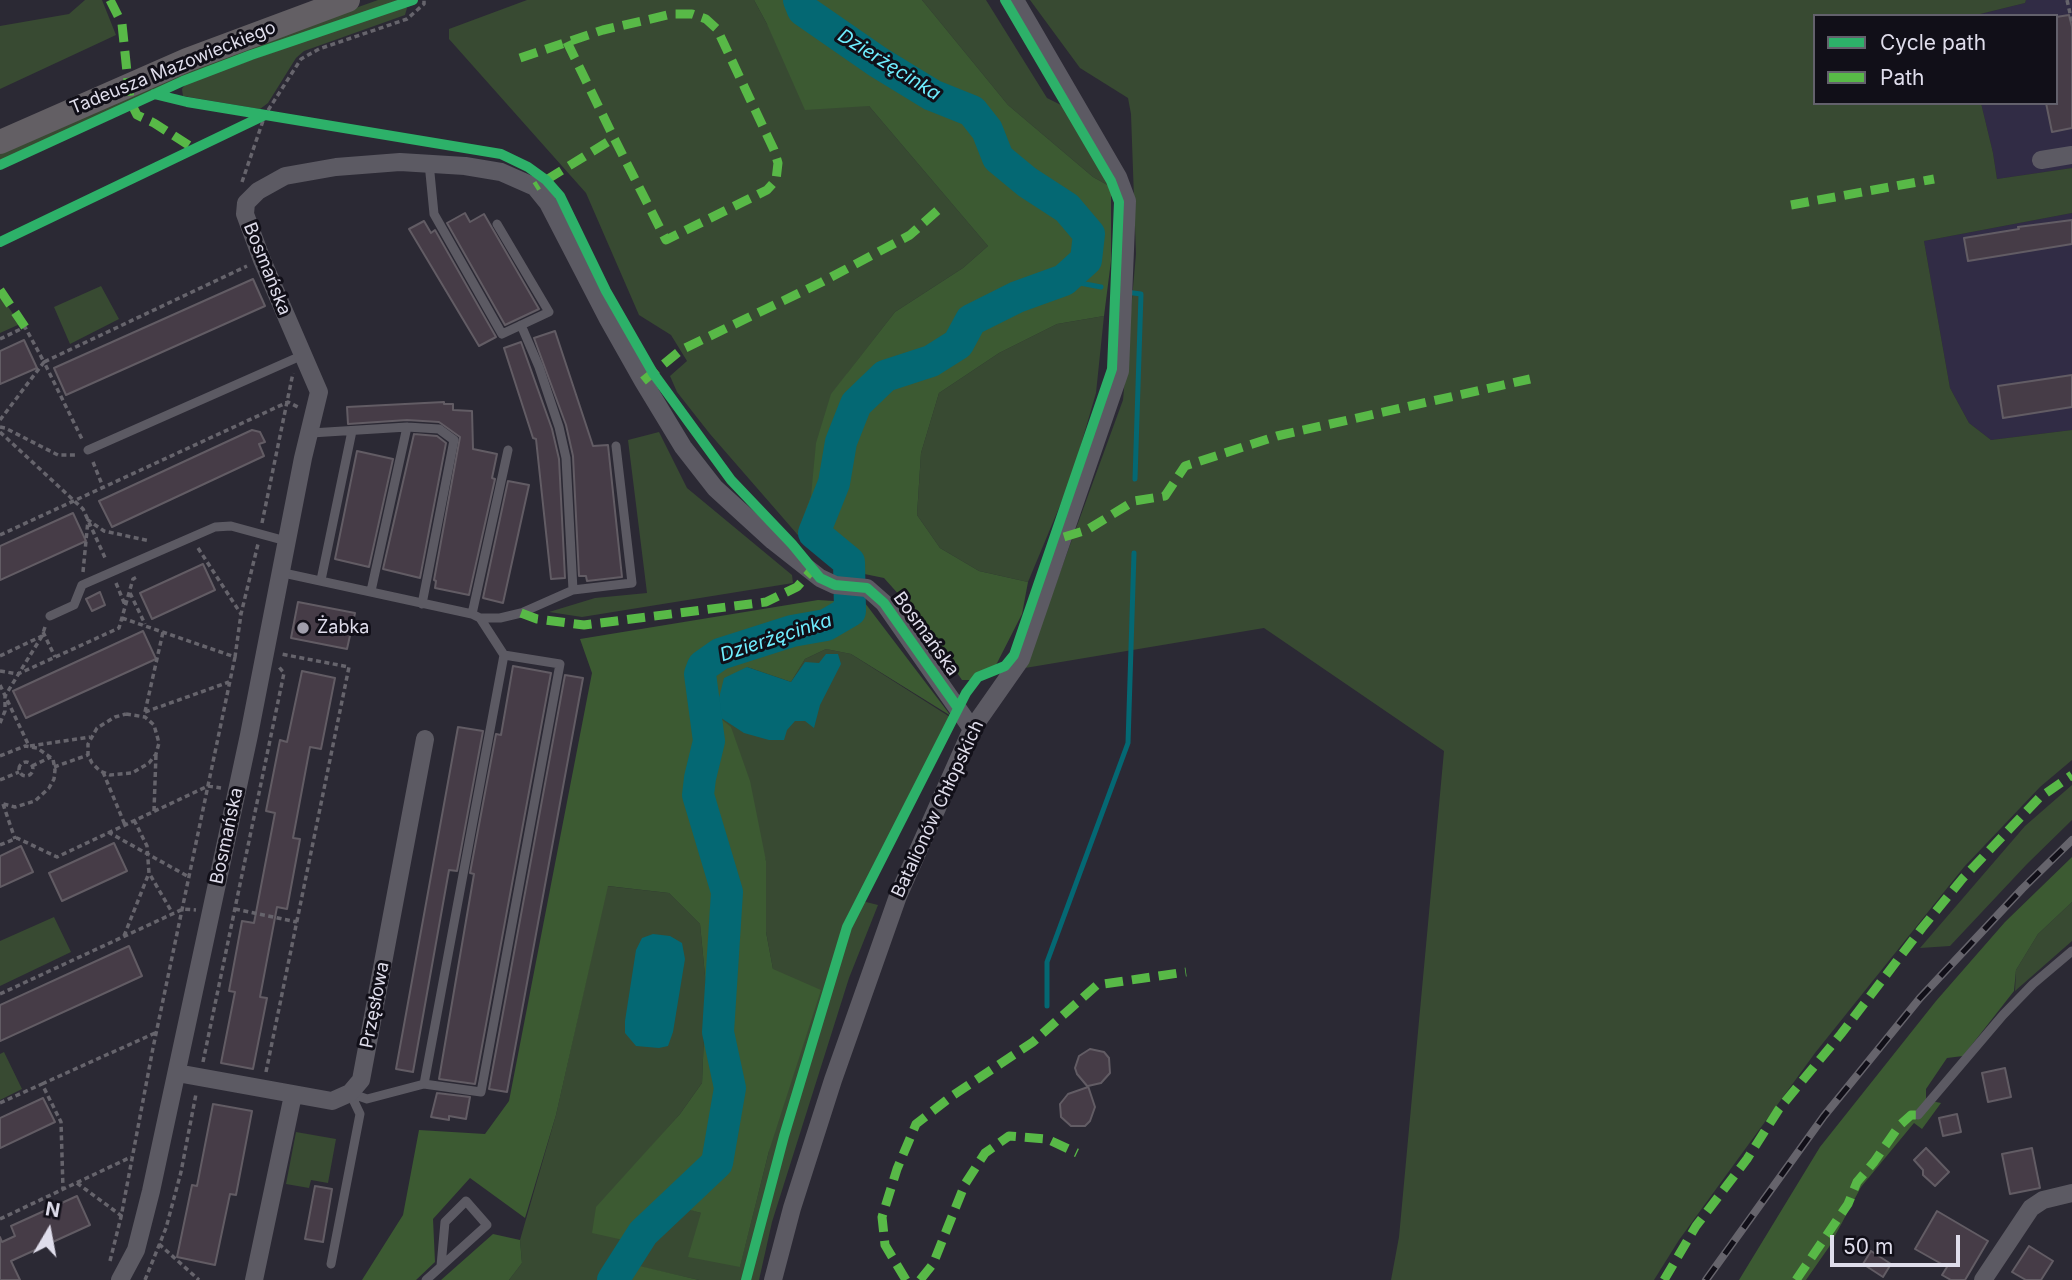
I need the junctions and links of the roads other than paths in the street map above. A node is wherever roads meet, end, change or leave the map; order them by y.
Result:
1 (348, 0) edge
2 (1015, 0) edge
3 (0, 142) edge
4 (2072, 155) edge
5 (2041, 160) dead end
6 (429, 163) junction
7 (497, 224) dead end
8 (521, 325) junction
9 (298, 357) junction
10 (407, 427) junction
11 (352, 431) junction
12 (311, 433) junction
13 (616, 446) dead end
14 (88, 450) road end
15 (508, 450) dead end
16 (286, 541) junction
17 (279, 572) junction
18 (321, 580) junction
19 (573, 590) junction
20 (371, 591) junction
21 (422, 604) junction
22 (50, 615) road end
23 (476, 616) junction
24 (504, 655) junction
25 (972, 729) junction
26 (425, 739) dead end
27 (2072, 951) edge
28 (177, 1073) junction
29 (424, 1084) junction
30 (350, 1093) junction
31 (293, 1095) junction
32 (1918, 1115) dead end
33 (2072, 1193) edge
34 (331, 1264) dead end
35 (441, 1266) junction
36 (120, 1280) edge
37 (254, 1280) edge
38 (426, 1280) edge
39 (772, 1280) edge
40 (1983, 1280) edge

1 - 3 main road, Tadeusza Mazowieckiego
2 - 25 street, Batalionów Chłopskich
4 - 5 street
6 - 8 lane
6 - 9 street, Bosmańska
6 - 25 street, Bosmańska
7 - 8 lane
8 - 19 lane
9 - 12 street, Bosmańska
9 - 14 lane
10 - 11 lane
10 - 20 lane
10 - 21 lane
11 - 12 lane
11 - 18 lane
12 - 16 street, Bosmańska
13 - 19 lane
15 - 23 lane
16 - 17 street, Bosmańska
16 - 22 lane
17 - 18 lane
17 - 28 street, Bosmańska
18 - 20 lane
19 - 23 lane
20 - 21 lane
21 - 23 lane
23 - 24 lane
24 - 29 lane
24 - 29 lane
25 - 39 street, Batalionów Chłopskich
26 - 30 street, Przęsłowa
27 - 32 lane
28 - 31 street
28 - 36 street, Bosmańska
29 - 30 lane
30 - 31 street
30 - 34 lane
31 - 37 street
33 - 40 street
35 - 35 lane
35 - 38 lane

